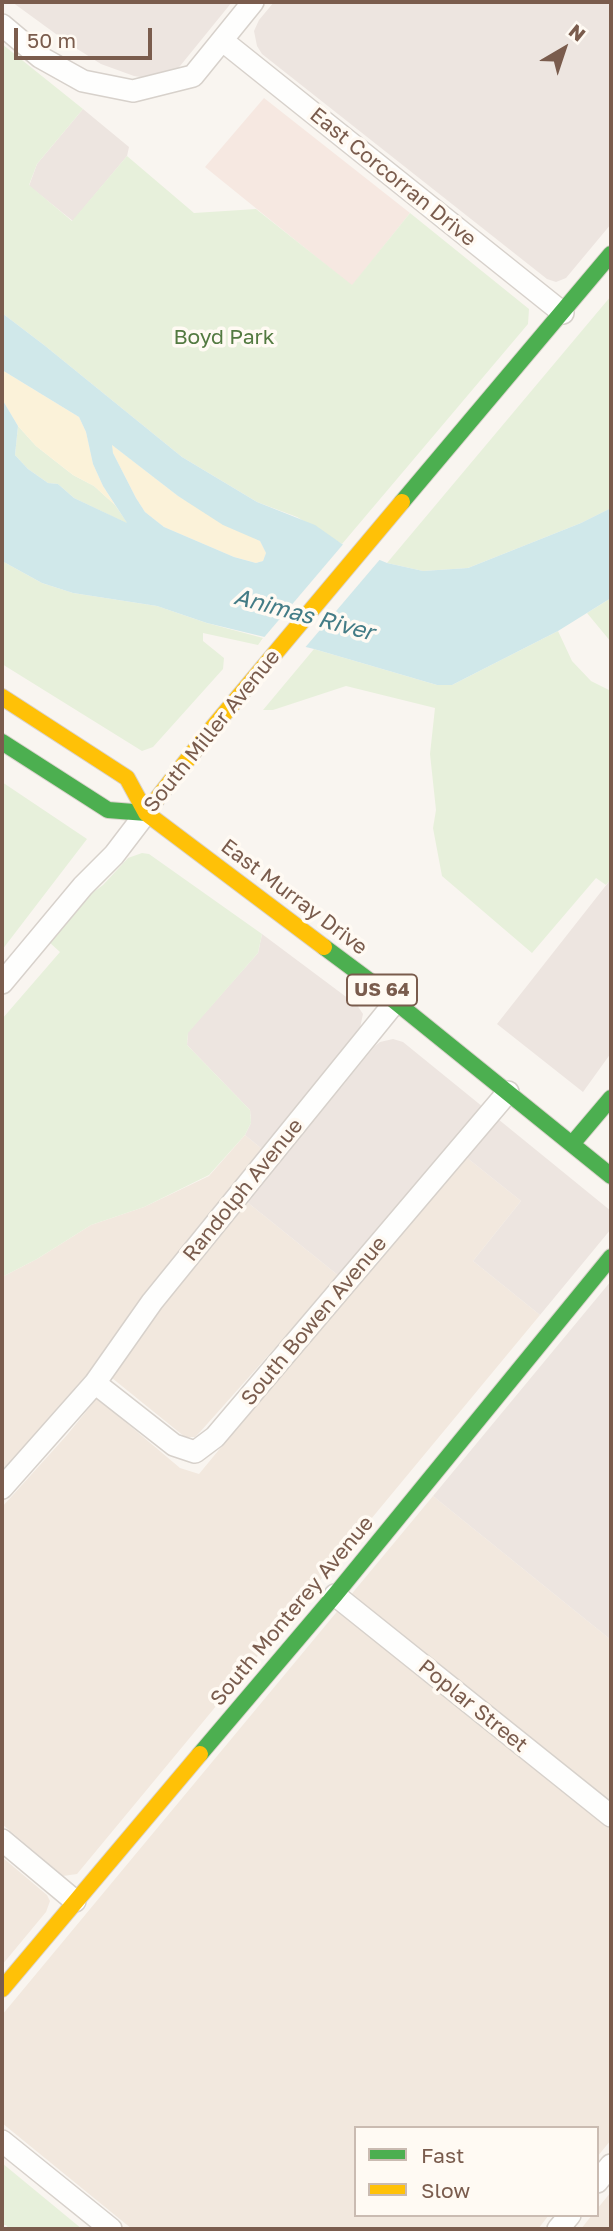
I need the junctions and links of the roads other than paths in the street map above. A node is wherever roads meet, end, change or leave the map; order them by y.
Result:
1 (253, 2) edge
2 (2, 25) edge
3 (223, 41) junction
4 (611, 254) edge
5 (562, 313) junction
6 (2, 697) edge
7 (2, 742) edge
8 (146, 813) junction
9 (2, 983) edge
10 (396, 1001) junction
11 (508, 1092) junction
12 (611, 1098) edge
13 (572, 1144) junction
14 (611, 1176) edge
15 (611, 1257) edge
16 (96, 1383) junction
17 (2, 1488) edge
18 (335, 1595) junction
19 (611, 1816) edge
20 (2, 1840) edge
21 (75, 1900) junction
22 (2, 1989) edge
23 (2, 2141) edge
24 (611, 2165) edge
25 (599, 2180) edge
26 (111, 2229) edge

1 - 3 street
2 - 3 street
3 - 5 street, East Corcorran Drive
4 - 5 main road, South Miller Avenue
5 - 8 main road, South Miller Avenue
6 - 8 main road, East Murray Drive / US 64
7 - 8 main road
8 - 9 street, South Miller Avenue
8 - 10 main road, East Murray Drive / US 64
10 - 11 main road, East Murray Drive / US 64
10 - 16 street, Randolph Avenue
11 - 13 main road, East Murray Drive / US 64
11 - 16 street, South Bowen Avenue
12 - 13 main road
13 - 14 main road, East Murray Drive / US 64
15 - 18 main road, South Monterey Avenue
16 - 17 street, Randolph Avenue
18 - 19 street, Poplar Street
18 - 21 main road, South Monterey Avenue
20 - 21 street
21 - 22 main road, South Monterey Avenue
23 - 26 street
24 - 25 street

